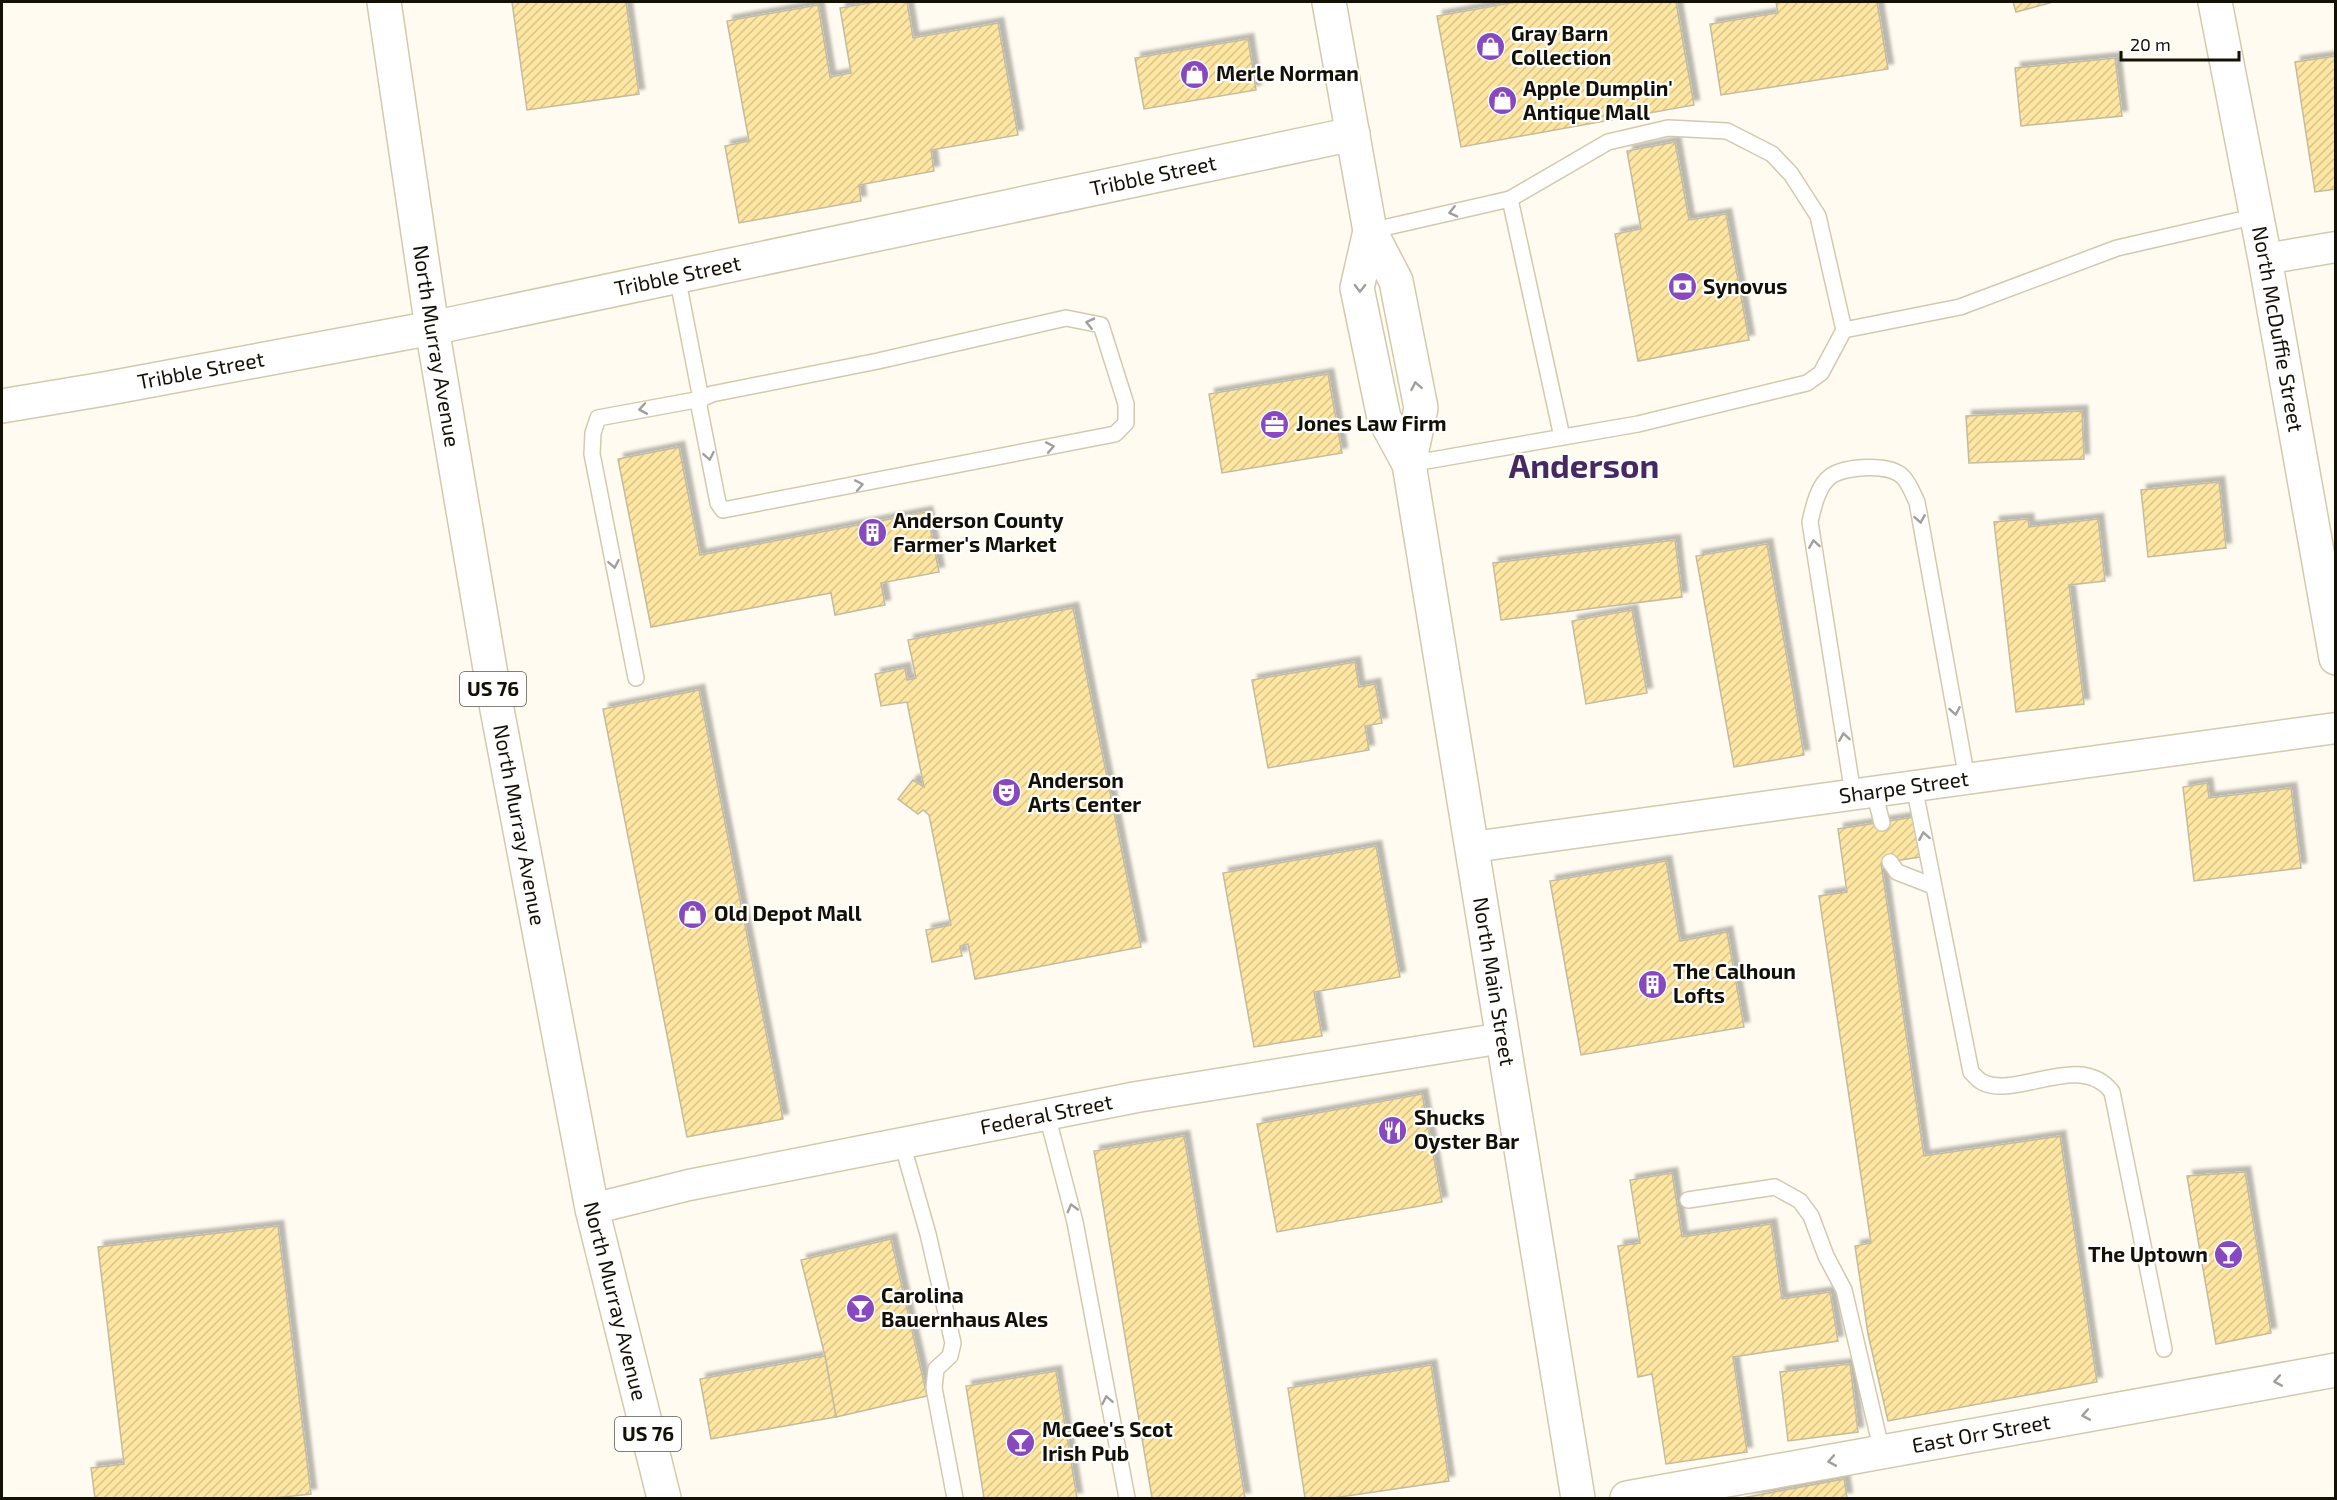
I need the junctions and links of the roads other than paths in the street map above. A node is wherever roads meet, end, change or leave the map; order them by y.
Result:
1 (384, 2) edge
2 (1329, 2) edge
3 (2215, 2) edge
4 (1353, 134) junction
5 (1510, 199) junction
6 (2257, 216) junction
7 (1370, 231) junction
8 (2336, 247) edge
9 (2265, 260) junction
10 (677, 276) junction
11 (432, 328) junction
12 (1844, 330) junction
13 (701, 399) junction
14 (2, 406) edge
15 (1562, 437) junction
16 (1409, 464) junction
17 (2336, 658) edge
18 (636, 678) dead end
19 (2336, 728) edge
20 (1967, 779) junction
21 (1914, 786) junction
22 (1864, 793) junction
23 (1882, 823) dead end
24 (1473, 847) junction
25 (1890, 862) dead end
26 (1933, 886) junction
27 (1503, 1038) junction
28 (1047, 1115) junction
29 (902, 1143) junction
30 (1688, 1200) dead end
31 (592, 1209) junction
32 (2164, 1349) dead end
33 (2336, 1370) edge
34 (1882, 1452) junction
35 (664, 1498) edge
36 (955, 1498) edge
37 (1127, 1498) edge
38 (1578, 1498) edge
39 (1627, 1498) edge

1 - 11 main road, North Murray Avenue / US 76
2 - 4 main road, North Main Street
3 - 6 main road, North McDuffie Street
4 - 7 main road, North Main Street
4 - 10 main road, Tribble Street
5 -> 7 lane
5 - 12 lane
5 - 15 lane
6 - 9 main road, North McDuffie Street
6 - 12 lane
7 - 16 main road, North Main Street
8 - 9 street
9 - 17 main road, North McDuffie Street
10 - 11 main road, Tribble Street
10 - 13 lane
11 - 14 main road, Tribble Street
11 - 31 main road, North Murray Avenue / US 76
12 - 15 lane
13 -> 13 lane
13 -> 18 lane
15 - 16 lane
16 - 24 main road, North Main Street
19 - 20 street, Sharpe Street
20 - 21 street, Sharpe Street
22 -> 20 lane
21 - 22 street, Sharpe Street
26 -> 21 lane
22 - 23 lane
22 - 24 street, Sharpe Street
24 - 27 main road, North Main Street
25 - 26 lane
26 - 32 lane
27 - 28 street, Federal Street
27 - 38 main road, North Main Street
28 - 29 street, Federal Street
37 -> 28 lane
29 - 31 street, Federal Street
29 - 36 lane
30 - 34 lane
31 - 35 main road, North Murray Avenue / US 76
33 -> 34 main road, East Orr Street
34 -> 39 main road, East Orr Street

